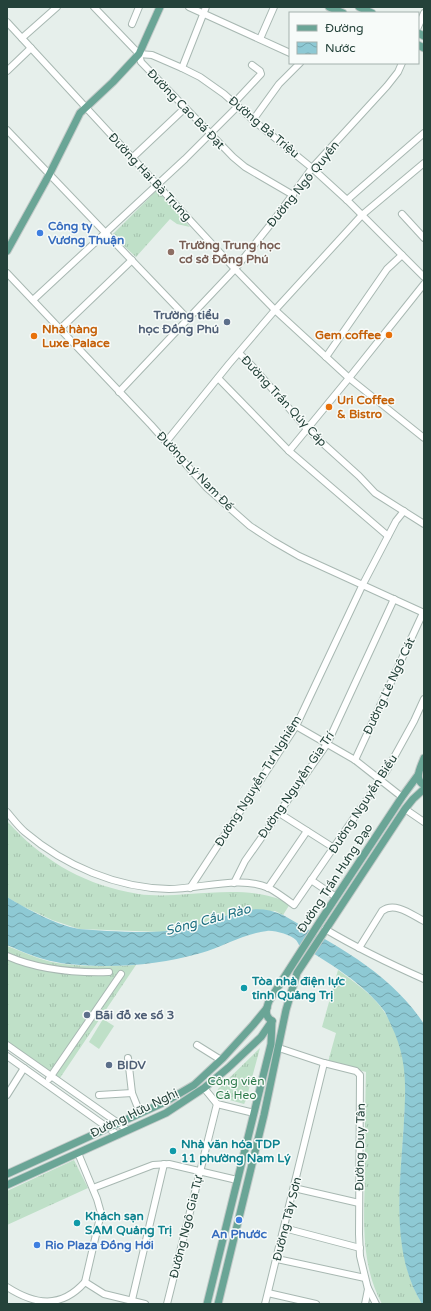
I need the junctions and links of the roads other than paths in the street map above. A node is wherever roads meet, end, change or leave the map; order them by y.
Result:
1 (57, 7) edge
2 (94, 7) edge
3 (140, 7) edge
4 (160, 7) edge
5 (189, 7) edge
6 (274, 7) edge
7 (359, 7) edge
8 (205, 10) edge
9 (370, 12) edge
10 (424, 12) edge
11 (7, 22) edge
12 (132, 24) dead end
13 (419, 24) edge
14 (22, 38) junction
15 (260, 39) junction
16 (31, 48) junction
17 (289, 53) edge
18 (139, 54) junction
19 (299, 64) edge
20 (402, 64) edge
21 (252, 65) dead end
22 (182, 68) junction
23 (7, 72) edge
24 (236, 104) junction
25 (86, 107) junction
26 (185, 108) junction
27 (253, 120) junction
28 (7, 130) edge
29 (424, 133) edge
30 (211, 135) junction
31 (132, 158) junction
32 (424, 162) edge
33 (312, 168) junction
34 (49, 174) junction
35 (157, 186) junction
36 (293, 195) junction
37 (347, 200) junction
38 (402, 214) dead end
39 (362, 215) junction
40 (106, 233) junction
41 (424, 238) edge
42 (7, 251) edge
43 (402, 255) junction
44 (132, 260) junction
45 (235, 269) junction
46 (7, 273) edge
47 (424, 277) edge
48 (424, 284) edge
49 (33, 300) junction
50 (275, 310) junction
51 (188, 319) junction
52 (60, 329) junction
53 (239, 353) junction
54 (326, 357) junction
55 (218, 378) junction
56 (349, 378) junction
57 (119, 392) junction
58 (307, 429) junction
59 (424, 438) edge
60 (166, 442) junction
61 (289, 451) junction
62 (404, 511) junction
63 (424, 524) edge
64 (388, 536) junction
65 (362, 584) junction
66 (394, 599) junction
67 (424, 613) edge
68 (424, 700) edge
69 (296, 726) junction
70 (327, 744) junction
71 (424, 758) edge
72 (355, 760) junction
73 (420, 771) edge
74 (381, 780) junction
75 (424, 785) edge
76 (424, 789) edge
77 (402, 797) junction
78 (405, 809) junction
79 (7, 812) edge
80 (279, 813) junction
81 (424, 822) edge
82 (307, 831) junction
83 (334, 848) junction
84 (311, 880) junction
85 (234, 883) junction
86 (190, 888) junction
87 (268, 888) junction
88 (336, 897) junction
89 (424, 921) edge
90 (324, 931) junction
91 (358, 948) junction
92 (7, 956) edge
93 (110, 972) dead end
94 (121, 974) dead end
95 (424, 979) edge
96 (274, 996) junction
97 (288, 1002) junction
98 (267, 1008) junction
99 (286, 1010) junction
100 (272, 1021) junction
101 (7, 1045) edge
102 (197, 1045) dead end
103 (279, 1048) junction
104 (7, 1056) edge
105 (128, 1058) dead end
106 (221, 1060) junction
107 (324, 1063) junction
108 (24, 1068) junction
109 (52, 1076) junction
110 (46, 1084) junction
111 (204, 1088) junction
112 (132, 1093) junction
113 (7, 1095) edge
114 (99, 1095) dead end
115 (217, 1104) junction
116 (140, 1113) junction
117 (254, 1113) junction
118 (264, 1115) junction
119 (118, 1123) junction
120 (108, 1128) junction
121 (128, 1130) junction
122 (118, 1135) junction
123 (78, 1153) junction
124 (164, 1164) junction
125 (200, 1171) junction
126 (9, 1173) edge
127 (237, 1180) junction
128 (14, 1182) junction
129 (7, 1185) edge
130 (93, 1188) junction
131 (294, 1188) junction
132 (359, 1203) junction
133 (284, 1228) junction
134 (360, 1248) junction
135 (277, 1259) junction
136 (365, 1278) junction
137 (85, 1282) junction
138 (367, 1287) junction
139 (8, 1290) edge
140 (268, 1293) junction
141 (132, 1302) edge
142 (145, 1304) edge
143 (167, 1304) edge
144 (207, 1304) edge
145 (218, 1304) edge
146 (265, 1304) edge
147 (316, 1304) edge
148 (365, 1304) edge
149 (376, 1304) edge

1 - 14 street
2 - 18 street, Đường Cao Bá Đạt
3 - 12 street
4 - 18 main road
5 - 8 street
6 - 15 street
7 - 9 main road
8 - 15 street
8 - 22 street
10 - 13 street
11 - 14 street, Đường Hai Bà Trưng
14 - 16 street, Đường Hai Bà Trưng
15 - 17 street
16 - 23 street
16 - 25 street, Đường Hai Bà Trưng
18 - 22 street, Đường Bà Triệu
18 - 25 main road
18 - 26 street, Đường Cao Bá Đạt
19 - 27 street
20 - 33 street, Đường Ngô Quyền
21 - 24 street
22 - 24 street, Đường Bà Triệu
24 - 27 street, Đường Bà Triệu
24 - 30 street
25 - 31 street, Đường Hai Bà Trưng
25 - 34 main road
26 - 30 street, Đường Cao Bá Đạt
26 - 31 street
27 - 33 street, Đường Bà Triệu
28 - 34 street
29 - 37 street
30 - 35 street
30 - 36 street, Đường Cao Bá Đạt
31 - 35 street, Đường Hai Bà Trưng
32 - 39 street
33 - 36 street, Đường Ngô Quyền
33 - 37 street, Đường Bà Triệu
34 - 40 street
34 - 42 main road
35 - 40 street
35 - 45 street, Đường Hai Bà Trưng
36 - 45 street, Đường Ngô Quyền
37 - 39 street, Đường Bà Triệu
38 - 41 street
39 - 43 street, Đường Bà Triệu
39 - 50 street
40 - 44 street
40 - 49 street
43 - 47 street, Đường Bà Triệu
43 - 54 street
44 - 51 street
44 - 52 street
45 - 50 street, Đường Hai Bà Trưng
45 - 51 street, Đường Ngô Quyền
46 - 49 street, Đường Lý Nam Đế
48 - 56 street
49 - 52 street, Đường Lý Nam Đế
50 - 53 street
50 - 54 street, Đường Hai Bà Trưng
51 - 57 street, Đường Ngô Quyền
52 - 57 street, Đường Lý Nam Đế
53 - 55 street
53 - 58 street, Đường Trần Qúy Cáp
54 - 56 street, Đường Hai Bà Trưng
55 - 60 street
55 - 61 street
56 - 58 street
56 - 59 street, Đường Hai Bà Trưng
57 - 60 street, Đường Lý Nam Đế
58 - 61 street
58 - 62 street, Đường Trần Qúy Cáp
60 - 65 street, Đường Lý Nam Đế
61 - 64 street
62 - 63 street, Đường Trần Qúy Cáp
62 - 64 street, Đường Nguyễn Tư Nghiêm
64 - 65 street, Đường Nguyễn Tư Nghiêm
65 - 66 street, Đường Lý Nam Đế
65 - 69 street, Đường Nguyễn Tư Nghiêm
66 - 67 street, Đường Lý Nam Đế
66 - 70 street, Đường Nguyễn Gia Trí
67 - 72 street, Đường Lê Ngô Cát
68 - 74 street, Đường Nguyễn Biểu
69 - 70 street
69 - 86 street, Đường Nguyễn Tư Nghiêm
70 - 72 street
70 - 80 street, Đường Nguyễn Gia Trí
71 - 73 main road, Đường Trần Hưng Đạo
72 - 74 street
73 - 75 main road
73 - 77 main road, Đường Trần Hưng Đạo
74 - 77 street
74 - 83 street, Đường Nguyễn Biểu
76 - 78 main road, Đường Trần Hưng Đạo
77 - 88 main road, Đường Trần Hưng Đạo
78 - 81 street
78 - 90 main road, Đường Trần Hưng Đạo
79 - 86 street
80 - 82 street
80 - 85 street, Đường Nguyễn Gia Trí
82 - 83 street
82 - 87 street
83 - 84 street, Đường Nguyễn Biểu
84 - 87 street, Đường Nguyễn Biểu
84 - 88 street
85 - 86 street
85 - 87 street
88 - 96 main road, Đường Trần Hưng Đạo
89 - 91 street
90 - 91 street
90 - 97 main road, Đường Trần Hưng Đạo
91 - 95 street
92 - 93 street
94 - 109 street
96 - 97 main road
96 - 98 main road, Đường Trần Hưng Đạo
97 - 99 main road, Đường Trần Hưng Đạo
98 - 100 main road
98 - 106 main road, Đường Hữu Nghị
99 - 100 main road
99 - 103 main road, Đường Trần Hưng Đạo
100 - 111 main road, Đường Hữu Nghị
100 - 117 main road
101 - 109 street
102 - 106 street
103 - 107 street, Đường Duy Tân
103 - 118 main road, Đường Trần Hưng Đạo
104 - 108 street
105 - 112 street
106 - 116 main road, Đường Hữu Nghị
107 - 131 street, Đường Tây Sơn
107 - 132 street, Đường Duy Tân
108 - 110 street
108 - 113 street
109 - 110 street
109 - 119 street
110 - 120 street
111 - 115 street
111 - 121 main road, Đường Hữu Nghị
112 - 114 street
112 - 116 street
115 - 117 street
115 - 125 street, Đường Ngô Gia Tự
116 - 119 main road, Đường Hữu Nghị
117 - 118 main road
117 - 127 main road
118 - 145 main road, Đường Trần Hưng Đạo
119 - 120 main road, Đường Hữu Nghị
119 - 121 street
120 - 122 street
120 - 126 main road, Đường Hữu Nghị
121 - 122 main road, Đường Hữu Nghị
122 - 123 main road, Đường Hữu Nghị
123 - 128 main road, Đường Hữu Nghị
123 - 130 street
124 - 125 street
124 - 130 street
124 - 141 street
125 - 127 street
125 - 143 street, Đường Ngô Gia Tự
126 - 128 main road
127 - 144 main road
128 - 129 main road, Đường Hữu Nghị
130 - 137 street
131 - 132 street
131 - 133 street, Đường Tây Sơn
132 - 134 street, Đường Duy Tân
133 - 134 street
133 - 135 street, Đường Tây Sơn
134 - 136 street, Đường Duy Tân
135 - 136 street
135 - 140 street, Đường Tây Sơn
136 - 138 street, Đường Duy Tân
137 - 139 street
137 - 141 street
138 - 148 street, Đường Duy Tân
138 - 149 street
140 - 146 street, Đường Tây Sơn
140 - 147 street
141 - 142 street

